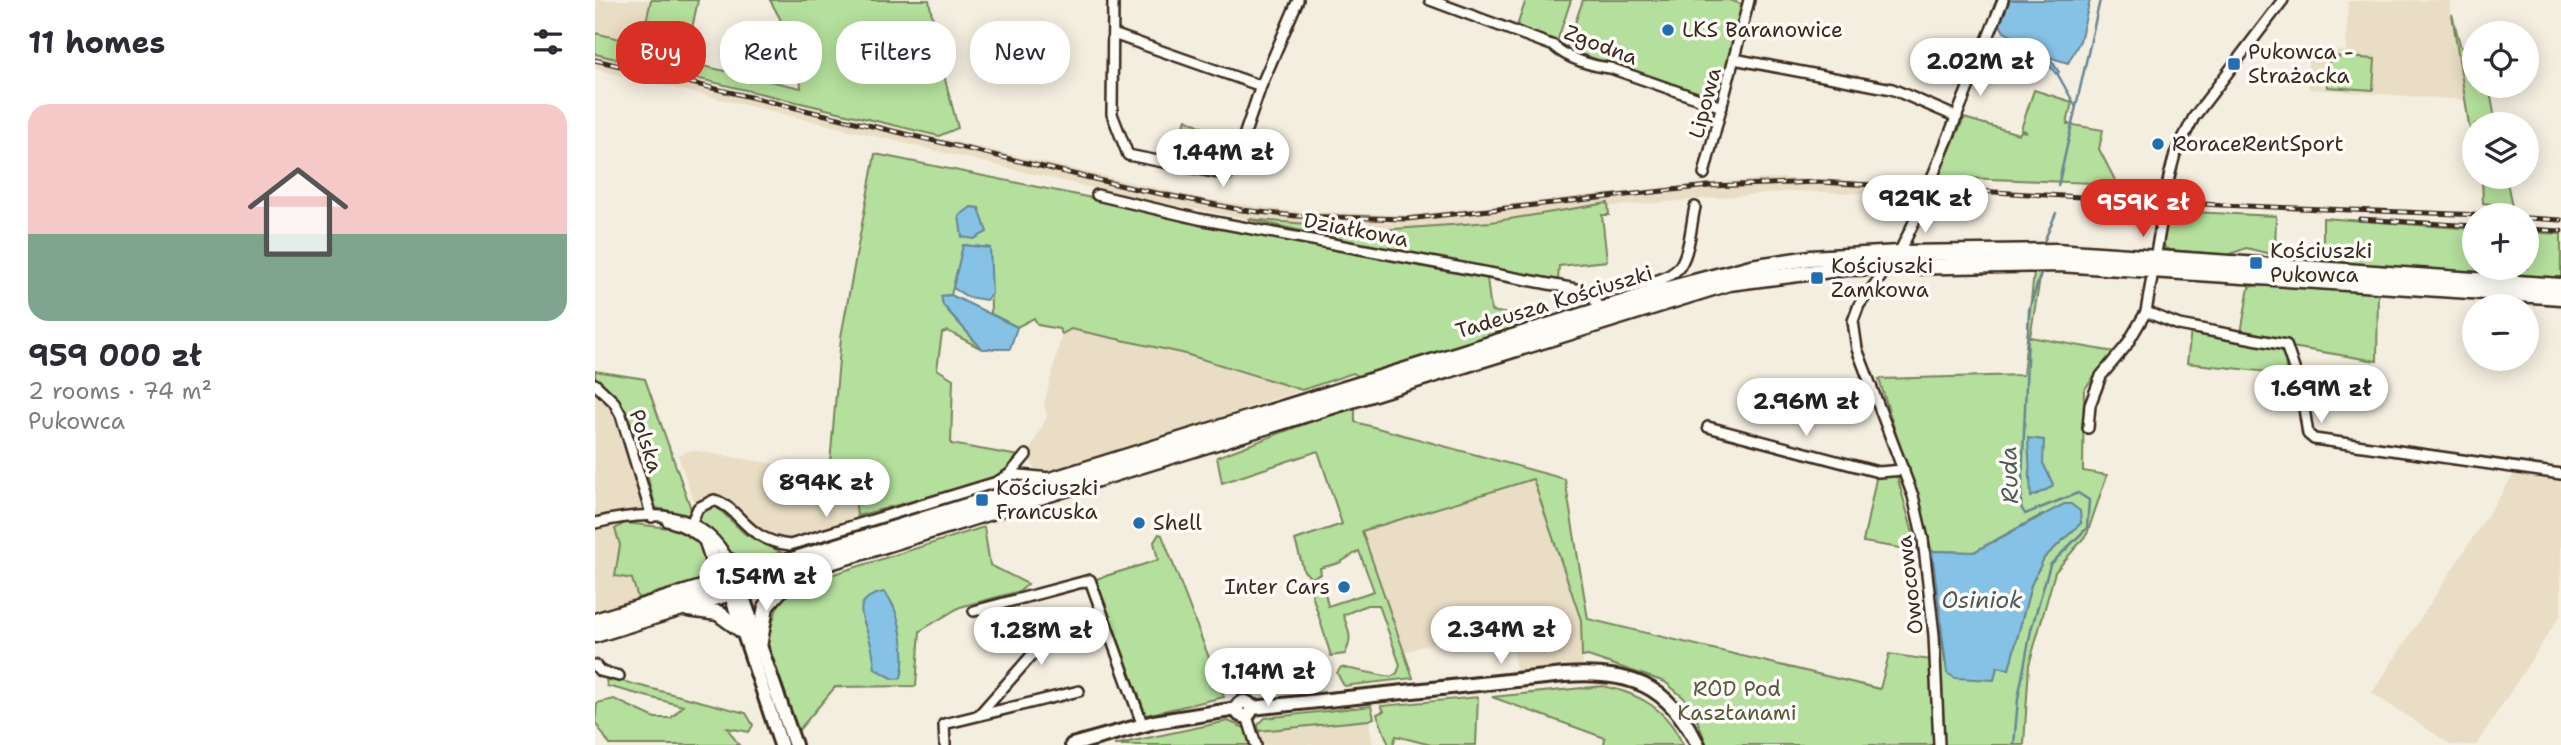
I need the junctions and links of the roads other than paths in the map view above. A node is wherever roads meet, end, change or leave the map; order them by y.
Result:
1 (1113, 0) edge
2 (1298, 0) edge
3 (1430, 0) edge
4 (1749, 0) edge
5 (2003, 0) edge
6 (2283, 0) edge
7 (1113, 34) junction
8 (1734, 59) junction
9 (1261, 86) junction
10 (1722, 107) junction
11 (1957, 117) junction
12 (1704, 174) dead end
13 (1097, 195) dead end
14 (1695, 207) dead end
15 (1899, 253) junction
16 (2154, 263) junction
17 (1889, 267) junction
18 (2561, 286) edge
19 (1592, 296) junction
20 (2561, 298) edge
21 (1600, 310) junction
22 (2145, 312) junction
23 (595, 384) edge
24 (1708, 427) dead end
25 (2088, 428) dead end
26 (1904, 470) junction
27 (1010, 474) junction
28 (2561, 474) edge
29 (1032, 475) junction
30 (1057, 479) junction
31 (652, 517) junction
32 (595, 523) edge
33 (690, 524) junction
34 (707, 542) junction
35 (729, 561) junction
36 (753, 571) junction
37 (796, 573) junction
38 (733, 584) junction
39 (705, 586) junction
40 (680, 608) junction
41 (974, 611) dead end
42 (1103, 618) junction
43 (744, 632) junction
44 (596, 633) edge
45 (759, 647) junction
46 (595, 665) edge
47 (619, 676) dead end
48 (1079, 691) dead end
49 (1245, 711) junction
50 (979, 715) junction
51 (1143, 726) junction
52 (781, 745) edge
53 (795, 745) edge
54 (945, 745) edge
55 (1072, 745) edge
56 (1256, 745) edge
57 (1698, 745) edge
58 (1939, 745) edge

1 - 7 street
2 - 9 street
3 - 10 street, Zgodna
4 - 8 street, Lipowa
5 - 11 street, Owocowa
6 - 16 street
7 - 9 street
7 - 9 street
8 - 10 street, Lipowa
8 - 11 street
10 - 12 street, Lipowa
11 - 15 street, Owocowa
13 - 19 street, Działkowa
14 - 19 street
15 - 16 main road, Tadeusza Kościuszki
15 - 17 street, Owocowa
15 - 21 main road, Tadeusza Kościuszki
16 - 17 main road, Tadeusza Kościuszki
16 - 18 main road, Tadeusza Kościuszki
16 - 20 main road, Tadeusza Kościuszki
16 - 22 street
17 - 26 street, Owocowa
17 - 37 main road, Tadeusza Kościuszki
19 - 21 street
21 - 30 main road, Tadeusza Kościuszki
22 - 25 street
22 - 28 street
23 - 31 street, Polska
24 - 26 street
26 - 58 street, Owocowa
27 - 29 street
27 - 29 street
27 - 33 street
29 - 30 street
30 - 36 main road, Tadeusza Kościuszki
31 - 32 street
31 - 33 street
33 - 34 street
33 - 35 street
34 - 38 street
34 - 39 main road
35 - 36 main road
35 - 38 street
36 - 38 main road, Tadeusza Kościuszki
37 - 38 main road, Tadeusza Kościuszki
37 - 45 main road
38 - 39 main road, Tadeusza Kościuszki
38 - 40 main road, Tadeusza Kościuszki
38 - 43 street
38 - 45 street
39 - 44 main road, Tadeusza Kościuszki
40 - 43 main road
40 - 44 main road, Tadeusza Kościuszki
41 - 42 street
42 - 50 street
42 - 51 street
43 - 52 street
45 - 53 street
46 - 47 street
48 - 50 street
49 - 51 street
49 - 56 street
49 - 57 street
50 - 54 street
51 - 55 street

